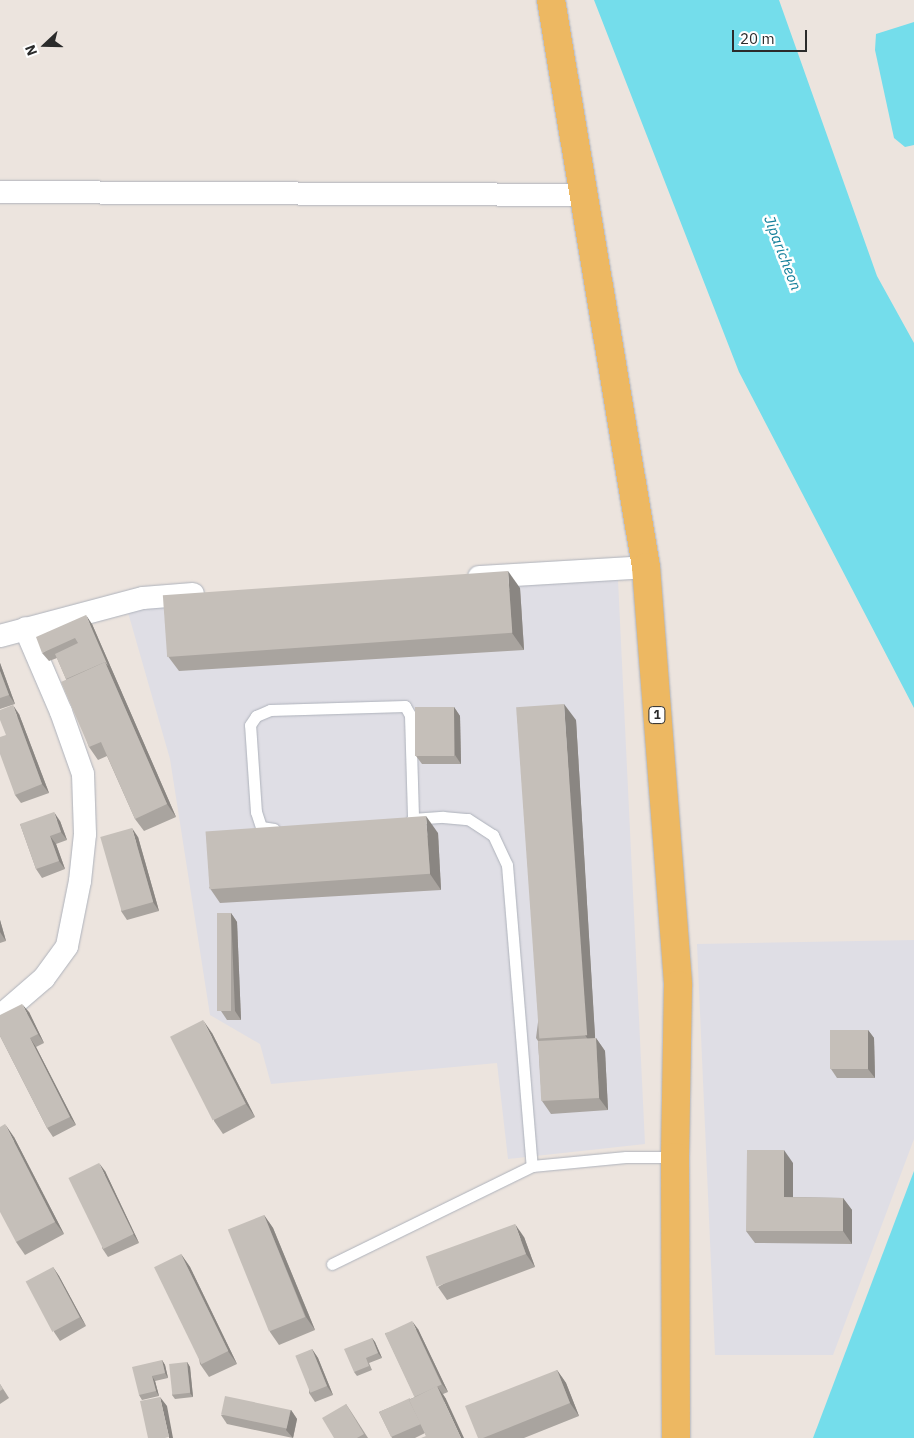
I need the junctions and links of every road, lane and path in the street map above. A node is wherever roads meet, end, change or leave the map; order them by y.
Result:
1 (551, 0) edge
2 (0, 192) edge
3 (583, 195) junction
4 (646, 567) junction
5 (458, 578) edge
6 (212, 593) edge
7 (25, 628) junction
8 (0, 636) edge
9 (288, 828) edge
10 (0, 1016) edge
11 (675, 1157) junction
12 (532, 1166) junction
13 (332, 1264) dead end
14 (676, 1438) edge

1 - 3 main road, 1
2 - 3 street
3 - 4 main road, 1
4 - 5 street
4 - 11 main road, 1
6 - 7 street
7 - 8 street
7 - 10 street
9 - 12 lane
11 - 12 lane
11 - 14 main road, 1
12 - 13 lane

